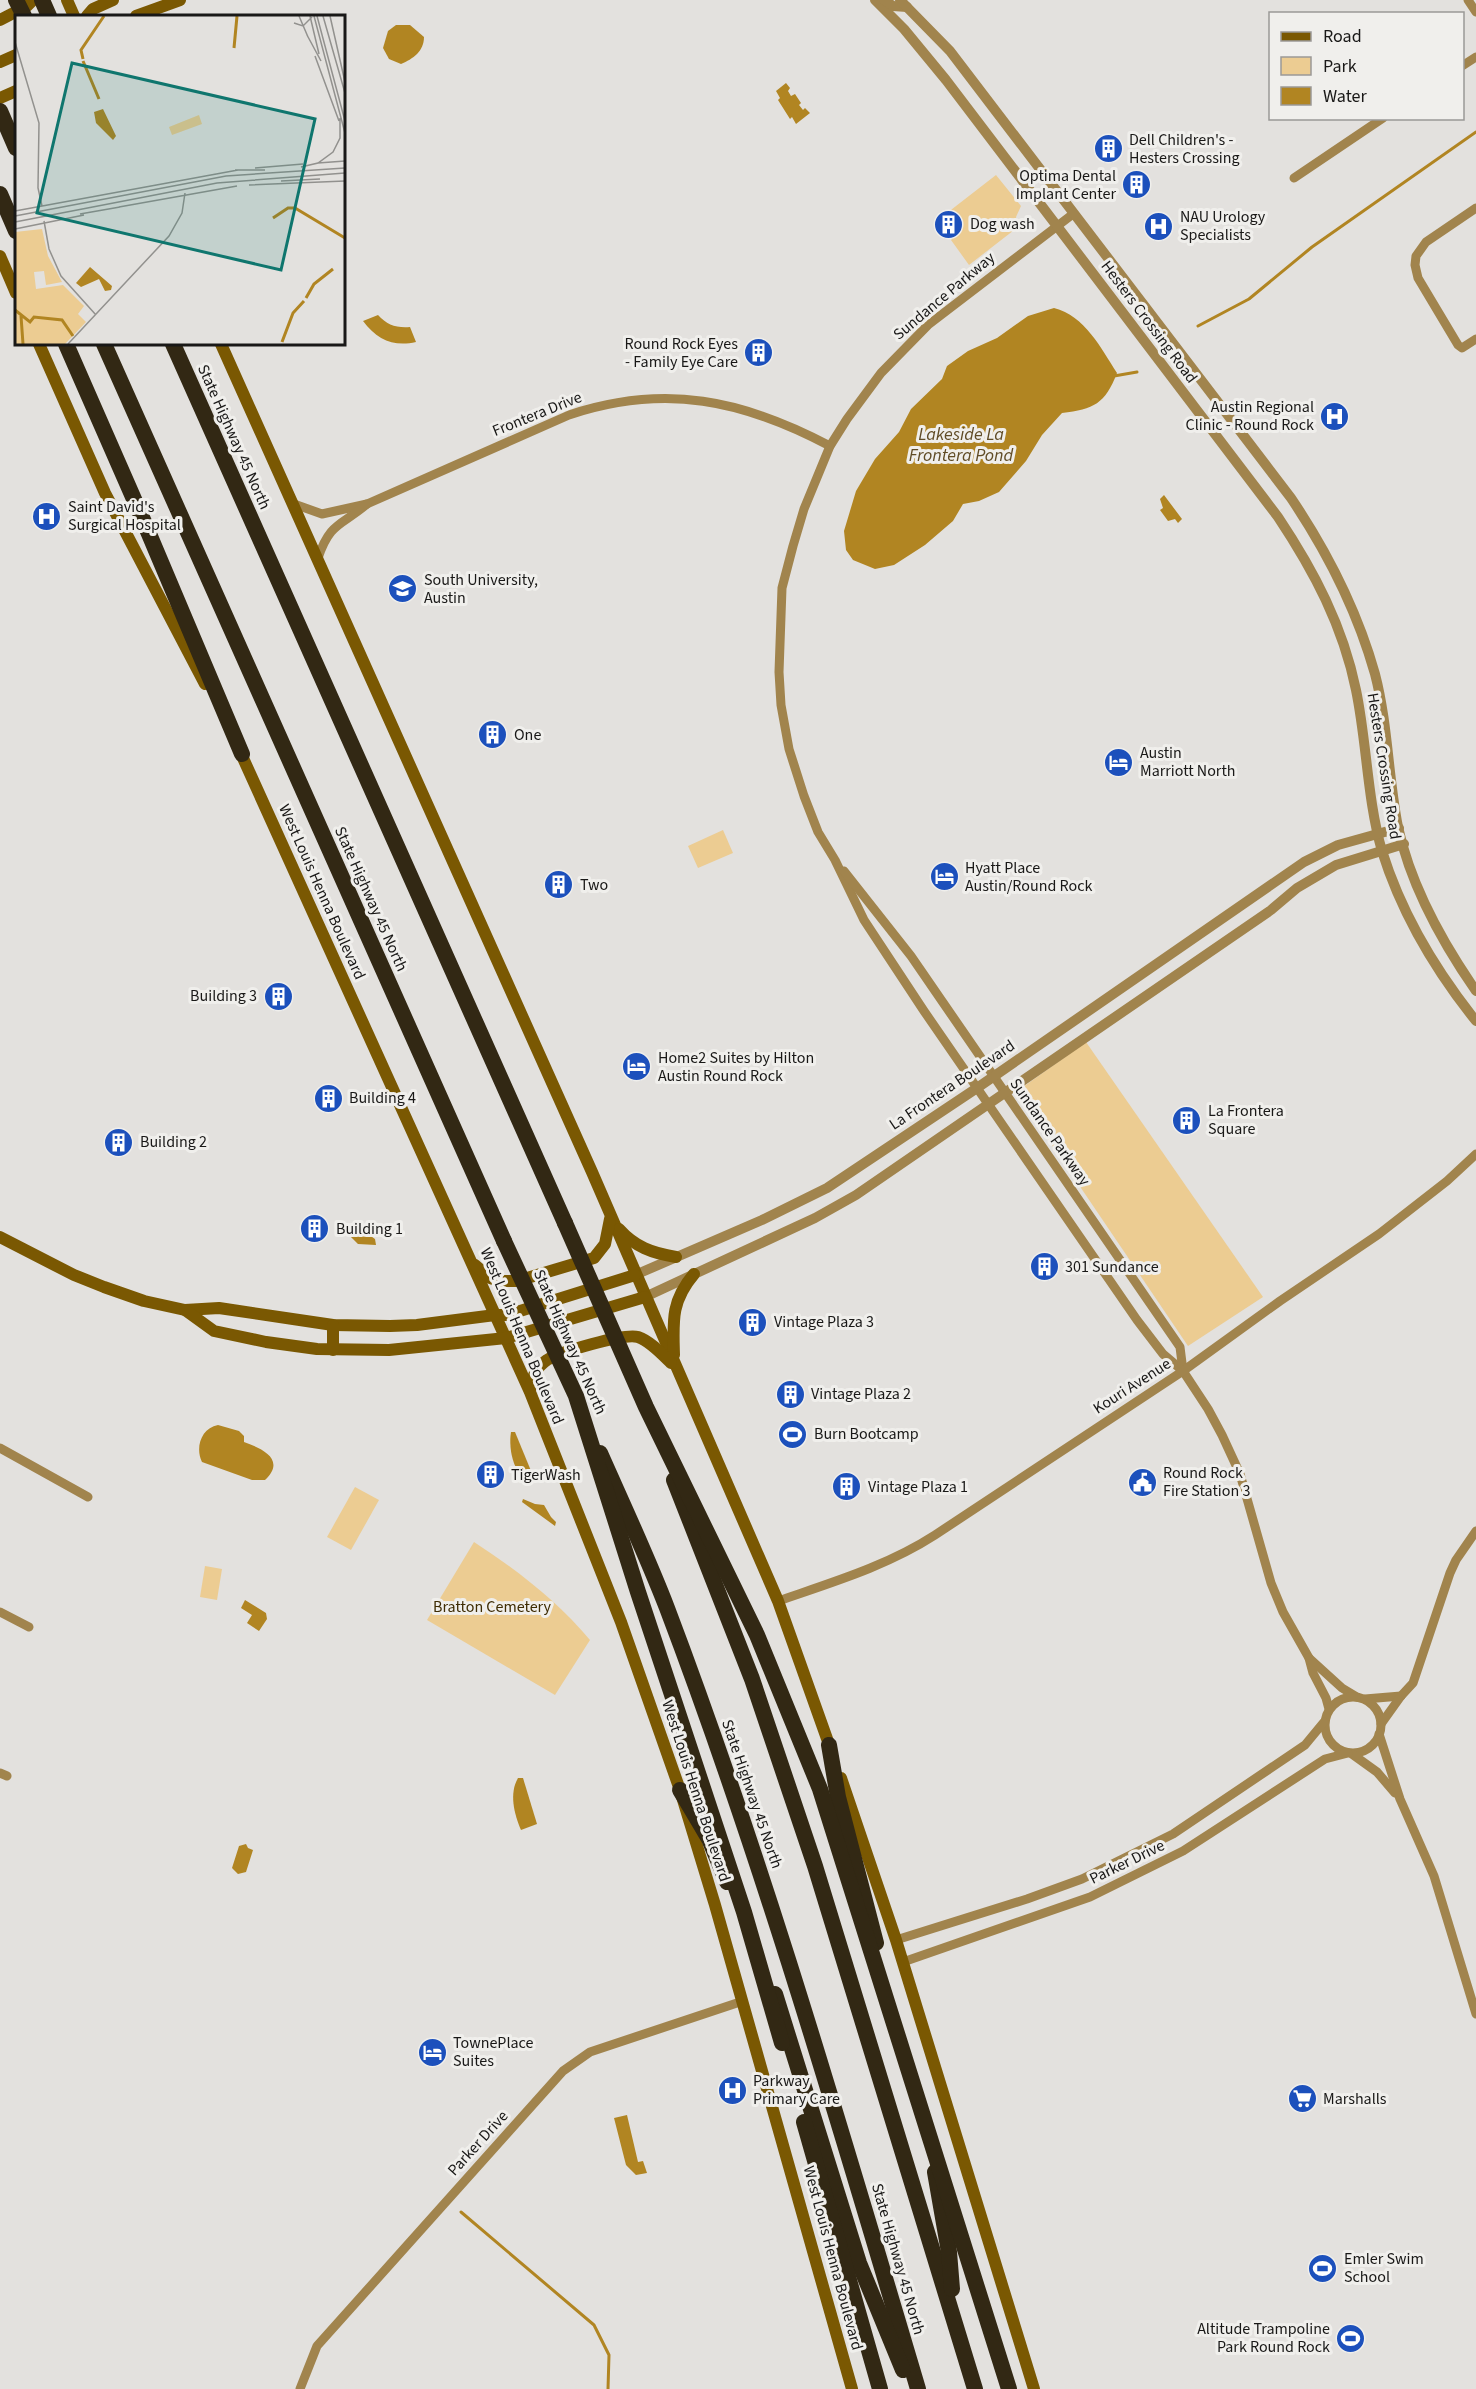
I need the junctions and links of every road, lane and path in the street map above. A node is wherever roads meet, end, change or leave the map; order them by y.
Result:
1 (16, 0) edge
2 (33, 0) edge
3 (42, 0) edge
4 (68, 0) edge
5 (113, 0) edge
6 (180, 0) edge
7 (875, 0) edge
8 (884, 0) edge
9 (1468, 0) edge
10 (904, 3) edge
11 (1476, 12) edge
12 (24, 15) edge
13 (49, 15) edge
14 (74, 15) edge
15 (88, 15) edge
16 (142, 15) edge
17 (0, 20) edge
18 (15, 55) edge
19 (0, 62) edge
20 (15, 91) edge
21 (0, 98) edge
22 (0, 111) edge
23 (1380, 120) edge
24 (15, 146) edge
25 (1294, 178) dead end
26 (0, 194) edge
27 (1476, 208) edge
28 (1073, 214) junction
29 (1058, 225) junction
30 (15, 229) edge
31 (0, 256) edge
32 (15, 292) edge
33 (1476, 339) edge
34 (39, 345) edge
35 (66, 345) edge
36 (104, 345) edge
37 (173, 345) edge
38 (221, 345) edge
39 (830, 446) junction
40 (294, 504) junction
41 (367, 504) junction
42 (318, 558) junction
43 (242, 754) junction
44 (1399, 828) junction
45 (1378, 833) junction
46 (1404, 844) junction
47 (1382, 851) junction
48 (835, 860) junction
49 (1476, 991) edge
50 (1476, 1021) edge
51 (994, 1077) junction
52 (977, 1088) junction
53 (1005, 1093) junction
54 (988, 1104) junction
55 (1476, 1154) edge
56 (611, 1218) junction
57 (0, 1237) edge
58 (676, 1257) junction
59 (472, 1262) junction
60 (694, 1274) junction
61 (635, 1275) junction
62 (645, 1297) junction
63 (184, 1310) junction
64 (495, 1315) junction
65 (333, 1325) junction
66 (506, 1338) junction
67 (333, 1350) junction
68 (674, 1366) junction
69 (1183, 1371) junction
70 (530, 1392) junction
71 (576, 1396) junction
72 (646, 1407) junction
73 (0, 1448) edge
74 (88, 1497) dead end
75 (1476, 1532) edge
76 (778, 1600) junction
77 (0, 1612) edge
78 (29, 1627) dead end
79 (1309, 1658) junction
80 (1401, 1696) junction
81 (1361, 1698) junction
82 (1329, 1709) junction
83 (1324, 1722) junction
84 (1380, 1729) junction
85 (830, 1745) junction
86 (1350, 1754) junction
87 (680, 1790) junction
88 (1230, 1797) junction
89 (1400, 1799) junction
90 (1241, 1814) junction
91 (1082, 1879) junction
92 (1090, 1897) junction
93 (896, 1940) junction
94 (903, 1962) junction
95 (743, 2001) junction
96 (1476, 2014) edge
97 (955, 2322) junction
98 (300, 2389) edge
99 (852, 2389) edge
100 (880, 2389) edge
101 (912, 2389) edge
102 (918, 2389) edge
103 (975, 2389) edge
104 (1009, 2389) edge
105 (1034, 2389) edge

1 - 12 highway, bridge
2 - 17 main road
3 - 13 highway
4 - 14 main road
5 - 15 main road
6 - 16 main road
7 - 29 street, Hesters Crossing Road
8 - 10 street
9 - 11 street
10 - 28 street, Hesters Crossing Road
18 - 19 main road
20 - 21 main road
22 - 24 highway
23 - 25 street
26 - 30 highway
27 - 33 street
28 - 29 street, Sundance Parkway
28 - 44 street, Hesters Crossing Road
29 - 39 street, Sundance Parkway
29 - 45 street, Hesters Crossing Road
31 - 32 main road
34 - 43 main road, West Louis Henna Boulevard
35 - 43 highway
36 - 71 highway, State Highway 45 North, bridge
37 - 72 highway, State Highway 45 North, bridge
38 - 40 main road
39 - 41 street, Frontera Drive
39 - 48 street, Sundance Parkway
40 - 41 street
40 - 42 main road
41 - 42 street
42 - 56 main road
43 - 59 main road, West Louis Henna Boulevard
44 - 45 street, La Frontera Boulevard
44 - 46 street, Hesters Crossing Road
45 - 47 street, Hesters Crossing Road
45 - 51 street, La Frontera Boulevard
46 - 47 street
46 - 49 street, Hesters Crossing Road
47 - 50 street, Hesters Crossing Road
47 - 53 street
48 - 51 street, Sundance Parkway
48 - 52 street, Sundance Parkway
51 - 52 street, La Frontera Boulevard
51 - 53 street, Sundance Parkway
52 - 54 street, Sundance Parkway
52 - 58 street, La Frontera Boulevard
53 - 54 street
53 - 69 street, Sundance Parkway
54 - 60 street
54 - 69 street, Sundance Parkway
55 - 69 street, Kouri Avenue
56 - 58 main road
56 - 59 main road
56 - 61 main road
57 - 63 main road
58 - 61 street, La Frontera Boulevard
59 - 64 main road, West Louis Henna Boulevard
60 - 62 street
60 - 68 main road
61 - 62 main road
61 - 64 main road, La Frontera Boulevard
62 - 66 main road
62 - 68 main road
63 - 65 main road, La Frontera Boulevard
63 - 67 main road
64 - 65 main road, La Frontera Boulevard
64 - 66 main road, West Louis Henna Boulevard
65 - 67 main road
66 - 67 main road
66 - 70 main road, West Louis Henna Boulevard
68 - 70 main road
68 - 76 main road
69 - 76 street, Kouri Avenue
69 - 79 street, Sundance Parkway
70 - 87 main road, West Louis Henna Boulevard
71 - 100 highway, bridge
71 - 102 highway, State Highway 45 North, bridge
72 - 97 highway, State Highway 45 North, bridge
72 - 104 highway, bridge
73 - 74 street
75 - 80 street
76 - 85 main road
77 - 78 street
79 - 81 street, Sundance Parkway
79 - 82 street, Sundance Parkway
80 - 81 street
80 - 84 street
81 - 82 street
81 - 84 street
82 - 83 street
83 - 86 street
83 - 88 street, Parker Drive
84 - 86 street
84 - 89 street
85 - 93 main road
85 - 97 highway
86 - 89 street
86 - 90 street, Parker Drive
87 - 95 main road, West Louis Henna Boulevard
87 - 101 highway
88 - 90 street
88 - 91 street, Parker Drive
89 - 96 street
90 - 92 street, Parker Drive
91 - 92 street
91 - 93 street, Parker Drive
92 - 94 street, Parker Drive
93 - 94 main road
94 - 105 main road
95 - 98 street, Parker Drive
95 - 99 main road, West Louis Henna Boulevard
97 - 103 highway, State Highway 45 North

